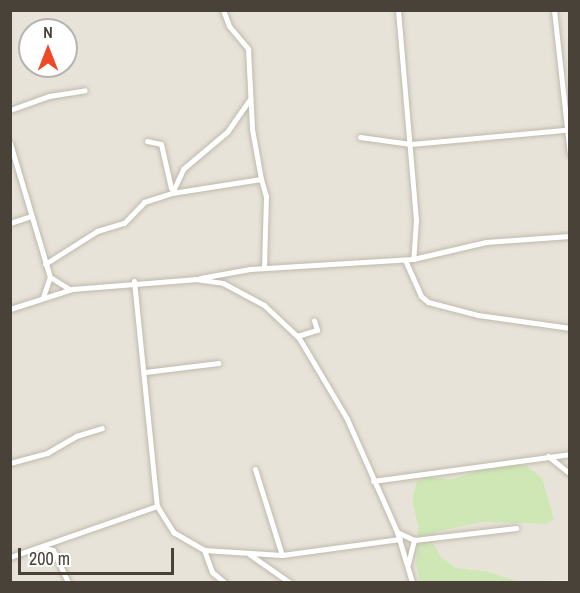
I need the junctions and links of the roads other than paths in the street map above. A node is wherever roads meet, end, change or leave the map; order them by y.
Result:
1 (223, 10) edge
2 (398, 10) edge
3 (554, 10) edge
4 (570, 75) edge
5 (563, 78) junction
6 (85, 90) dead end
7 (250, 99) junction
8 (11, 112) edge
9 (566, 130) junction
10 (360, 137) dead end
11 (147, 141) dead end
12 (10, 143) edge
13 (411, 144) junction
14 (570, 153) edge
15 (261, 178) junction
16 (171, 191) junction
17 (31, 216) junction
18 (10, 223) edge
19 (570, 236) edge
20 (413, 259) junction
21 (405, 260) junction
22 (45, 264) junction
23 (264, 268) junction
24 (50, 277) junction
25 (195, 279) junction
26 (134, 281) junction
27 (72, 289) junction
28 (43, 297) junction
29 (10, 309) edge
30 (314, 320) dead end
31 (570, 328) edge
32 (297, 336) junction
33 (218, 363) dead end
34 (145, 372) junction
35 (102, 428) dead end
36 (570, 454) edge
37 (548, 456) junction
38 (10, 463) edge
39 (255, 469) dead end
40 (570, 474) edge
41 (374, 481) junction
42 (157, 506) junction
43 (516, 528) dead end
44 (397, 532) junction
45 (400, 539) junction
46 (414, 540) junction
47 (40, 547) junction
48 (204, 550) junction
49 (249, 553) junction
50 (282, 555) junction
51 (10, 557) edge
52 (408, 567) junction
53 (68, 582) edge
54 (224, 582) edge
55 (289, 582) edge
56 (412, 582) edge

1 - 7 street
2 - 13 street
3 - 5 street
4 - 5 street
5 - 9 street
6 - 8 street
7 - 15 street
7 - 16 street
9 - 13 street
9 - 14 street
10 - 13 street
11 - 16 street
12 - 17 street
13 - 20 street
15 - 16 street
15 - 23 street
16 - 22 street
17 - 18 street
17 - 22 street
19 - 20 street
20 - 21 street
21 - 23 street
21 - 31 street
22 - 24 street
23 - 25 street
24 - 27 street
24 - 28 street
25 - 26 street
25 - 32 street
26 - 27 street
26 - 34 street
27 - 28 street
28 - 29 street
30 - 32 street
32 - 41 street
33 - 34 street
34 - 42 street
35 - 38 street
36 - 37 street
37 - 40 street
37 - 41 street
39 - 50 street
41 - 44 street
42 - 47 street
42 - 48 street
43 - 46 street
44 - 45 street
44 - 46 street
45 - 50 street
45 - 52 street
46 - 52 street
47 - 51 street
47 - 53 street
48 - 49 street
48 - 54 street
49 - 50 street
49 - 55 street
52 - 56 street

